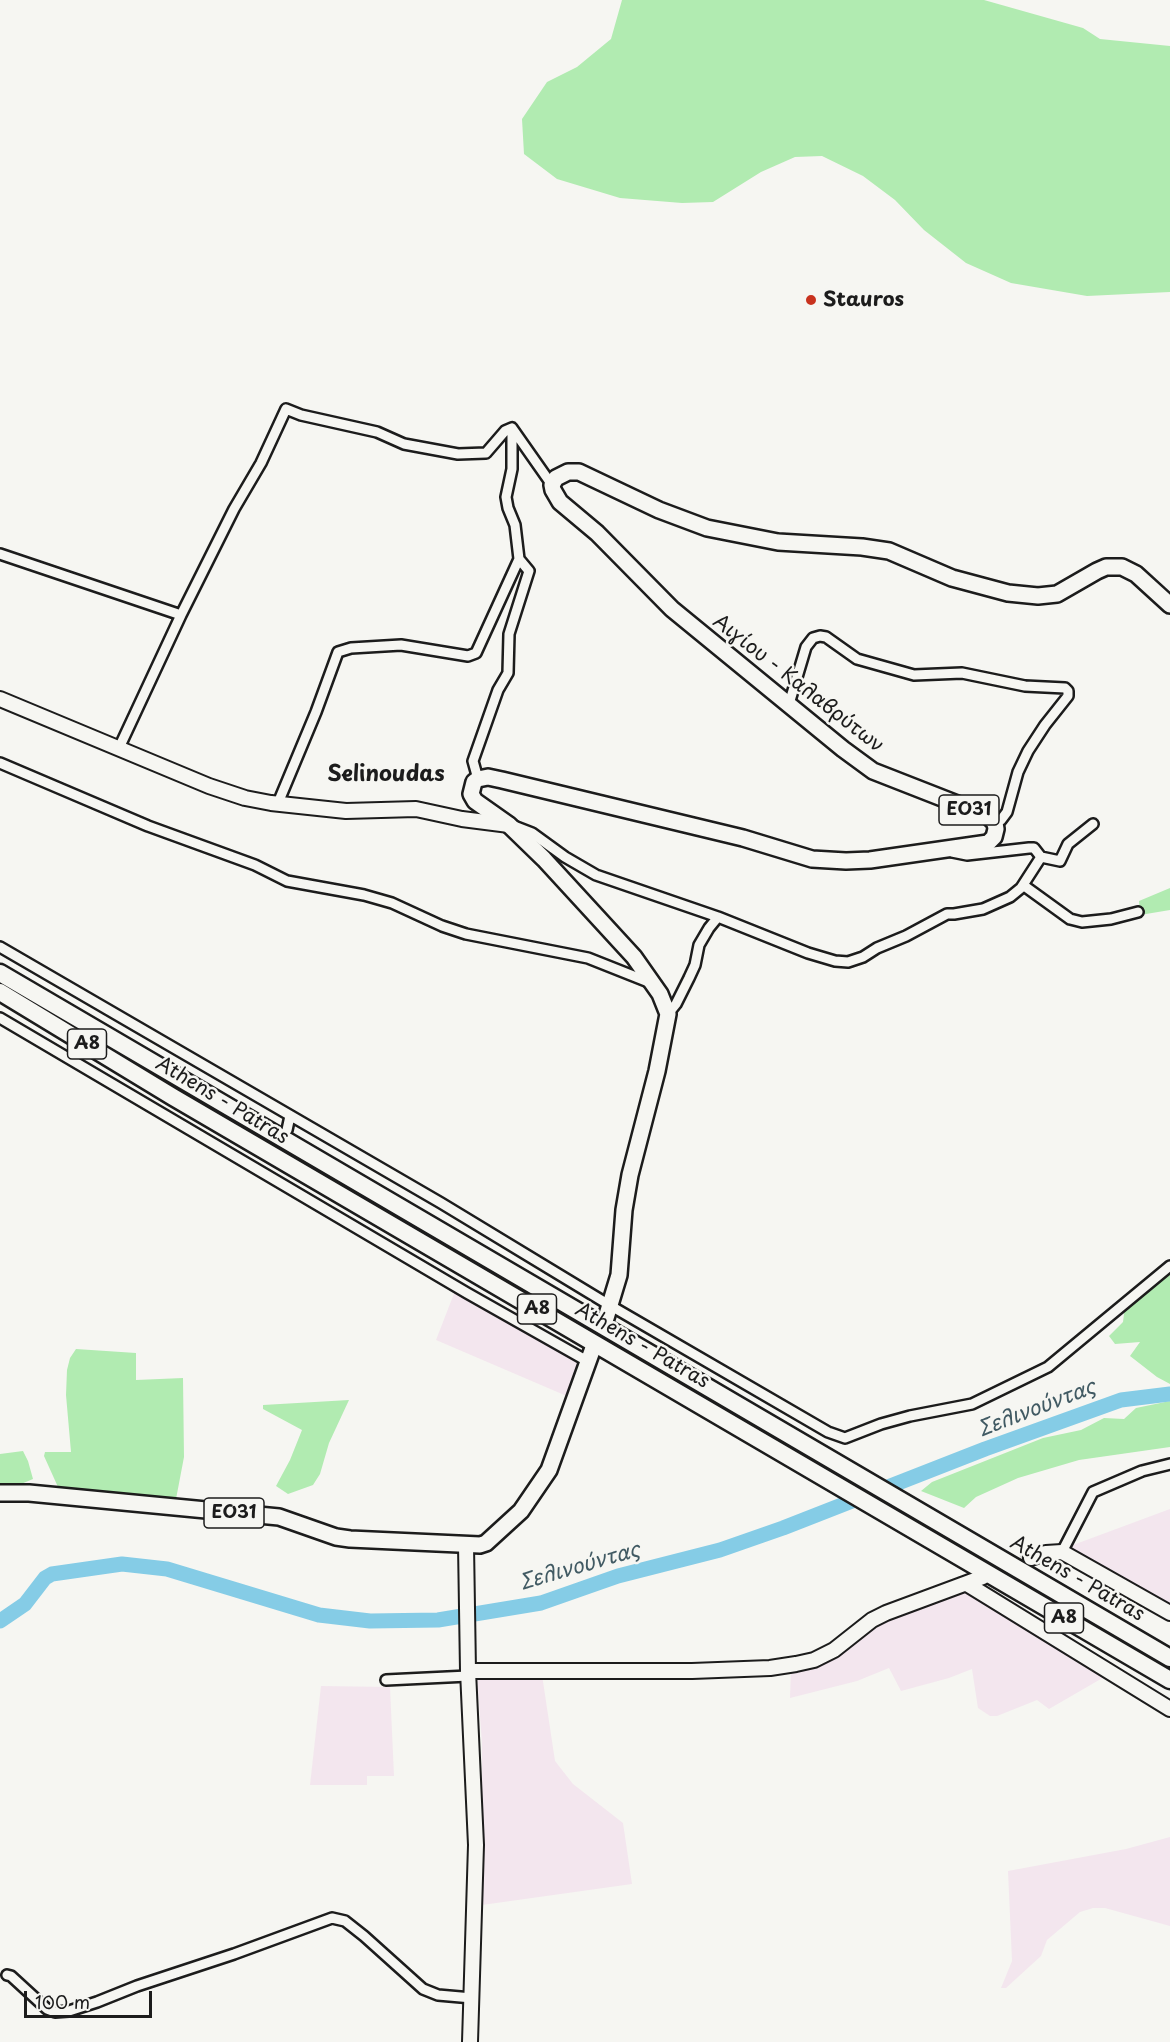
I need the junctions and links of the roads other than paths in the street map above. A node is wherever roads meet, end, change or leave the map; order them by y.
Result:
1 (512, 429) junction
2 (552, 485) junction
3 (0, 554) edge
4 (519, 559) junction
5 (1170, 605) edge
6 (181, 615) junction
7 (0, 699) edge
8 (789, 704) junction
9 (119, 748) junction
10 (0, 763) edge
11 (478, 779) junction
12 (278, 803) junction
13 (994, 823) junction
14 (1094, 824) dead end
15 (509, 825) junction
16 (938, 849) junction
17 (1041, 857) junction
18 (1023, 885) junction
19 (1138, 912) dead end
20 (718, 917) junction
21 (0, 947) edge
22 (0, 974) edge
23 (652, 984) junction
24 (0, 992) edge
25 (668, 1014) junction
26 (0, 1018) edge
27 (290, 1116) junction
28 (287, 1130) dead end
29 (282, 1164) dead end
30 (278, 1180) junction
31 (1170, 1266) edge
32 (608, 1312) junction
33 (591, 1355) joint
34 (1170, 1464) edge
35 (0, 1492) edge
36 (466, 1545) junction
37 (1062, 1552) junction
38 (1031, 1558) tunnel mouth
39 (983, 1577) tunnel mouth
40 (967, 1584) junction
41 (1170, 1613) edge
42 (1170, 1658) edge
43 (468, 1673) junction
44 (386, 1680) dead end
45 (1170, 1680) edge
46 (1170, 1708) edge
47 (7, 1975) dead end
48 (472, 1998) junction
49 (470, 2042) edge

1 - 2 street
1 - 4 street
1 - 6 street
2 - 5 main road
2 - 8 main road, Αιγίου - Καλαβρύτων / ΕΟ31
3 - 6 street
4 - 11 street
4 - 12 street
6 - 9 street
7 - 9 street
8 - 13 main road, Αιγίου - Καλαβρύτων / ΕΟ31
8 - 13 street
9 - 12 street
10 - 23 street
11 - 15 main road
11 - 16 main road, ΕΟ31
12 - 15 street
13 - 16 main road, ΕΟ31
14 - 17 street
15 - 20 street
15 - 23 main road
16 - 17 street
17 - 18 street
18 - 19 street
18 - 20 street
20 - 25 street
21 - 27 street
22 - 42 highway, Athens - Patras / Α8
23 - 25 main road
24 - 45 highway, Athens - Patras / Α8
25 - 32 main road
26 - 30 street
27 - 28 street
27 - 32 street
29 - 30 street
30 - 33 street
31 - 32 street
33 - 36 main road, ΕΟ31
34 - 37 street
35 - 36 main road, ΕΟ31
36 - 43 street
37 - 38 street
37 - 41 street
39 - 40 street
40 - 43 street
40 - 46 street
43 - 44 street
43 - 48 street
47 - 48 street
48 - 49 street

